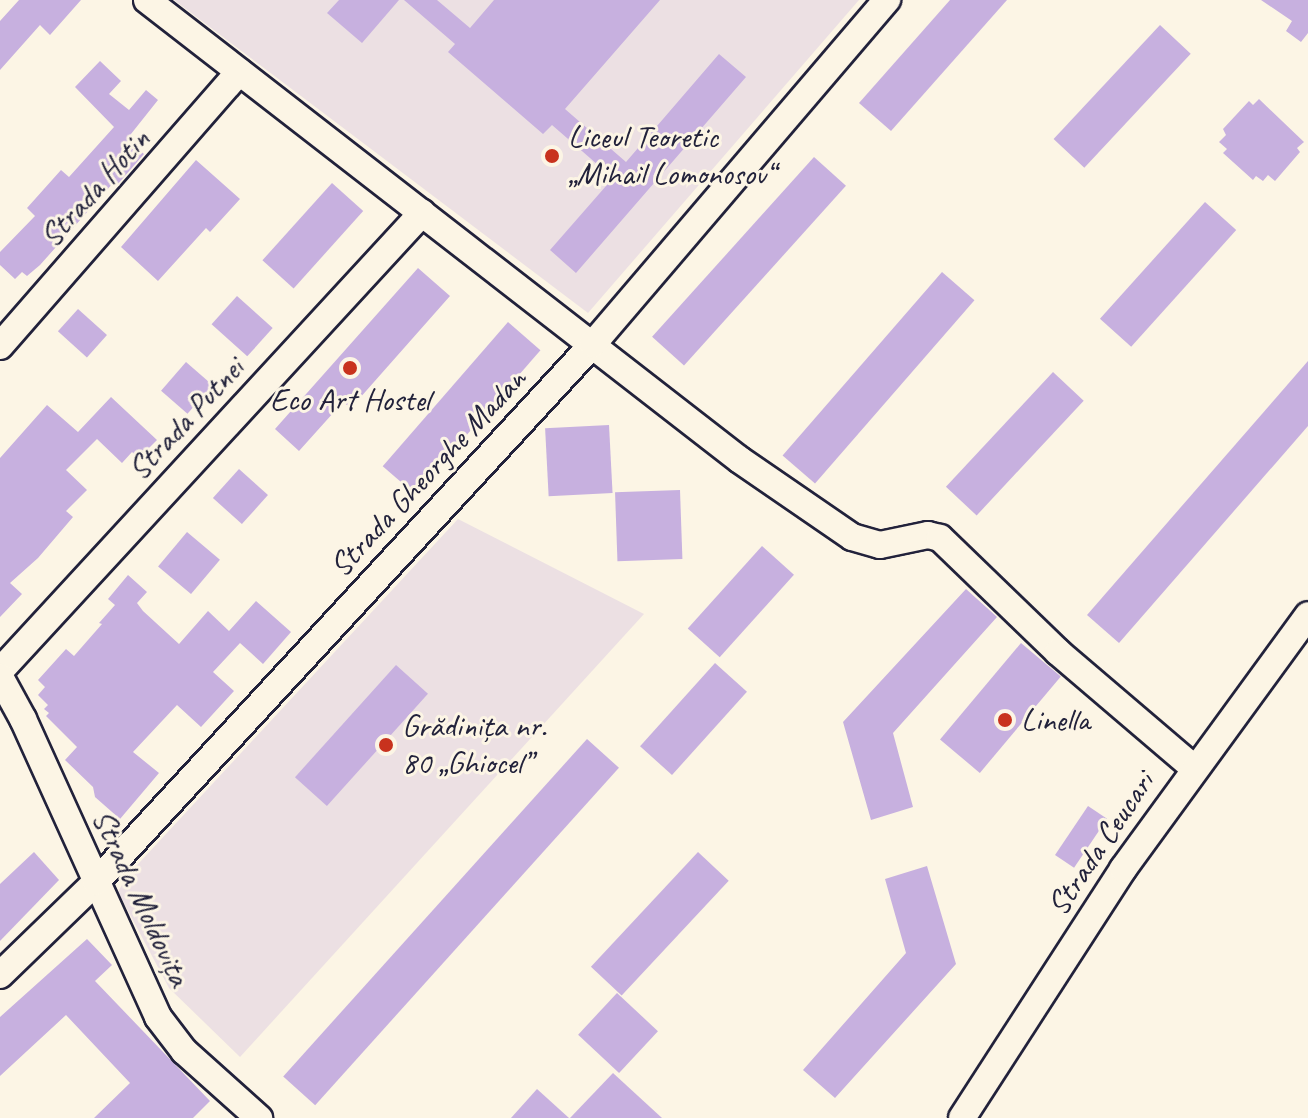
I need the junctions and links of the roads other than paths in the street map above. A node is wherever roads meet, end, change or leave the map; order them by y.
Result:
1 (147, 0) edge
2 (887, 0) edge
3 (239, 72) junction
4 (422, 213) junction
5 (593, 344) junction
6 (0, 346) edge
7 (1308, 615) edge
8 (0, 674) edge
9 (1194, 768) junction
10 (96, 882) junction
11 (0, 975) edge
12 (242, 1113) edge
13 (962, 1118) edge

1 - 3 street
2 - 5 street, Strada Gheorghe Madan
3 - 4 street
3 - 6 street, Strada Hotin
4 - 5 street
4 - 8 street, Strada Putnei
5 - 9 street
5 - 10 street, Strada Gheorghe Madan
7 - 9 street, Strada Ceucari
8 - 10 street, Strada Moldovița
9 - 13 street, Strada Ceucari
10 - 11 street, Strada Gheorghe Madan
10 - 12 street, Strada Moldovița

